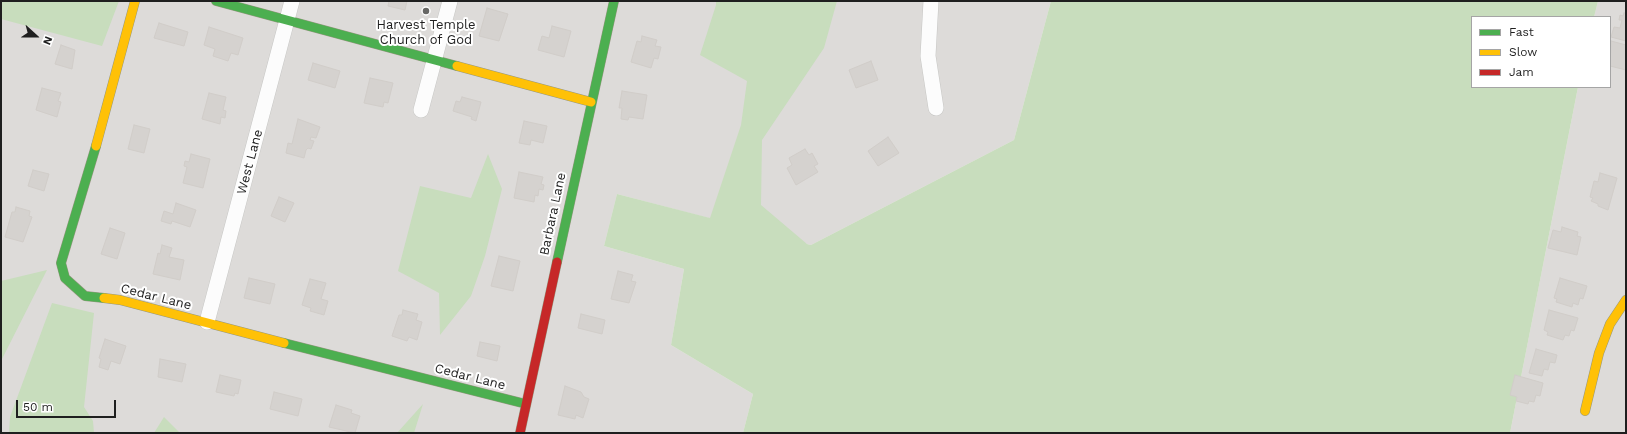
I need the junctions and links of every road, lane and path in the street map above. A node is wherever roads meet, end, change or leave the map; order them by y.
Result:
1 (135, 1) edge
2 (216, 1) edge
3 (292, 1) edge
4 (450, 1) edge
5 (614, 1) edge
6 (931, 1) edge
7 (287, 21) junction
8 (435, 59) junction
9 (591, 102) junction
10 (936, 108) dead end
11 (422, 110) dead end
12 (1626, 300) edge
13 (207, 322) junction
14 (526, 404) junction
15 (1585, 411) dead end
16 (520, 433) edge

1 - 13 street, Cedar Lane
2 - 7 street
3 - 7 street, West Lane
4 - 8 street
5 - 9 street, Barbara Lane
6 - 10 street
7 - 8 street
7 - 13 street, West Lane
8 - 9 street
8 - 11 street
9 - 14 street, Barbara Lane
12 - 15 street
13 - 14 street, Cedar Lane
14 - 16 street, Barbara Lane

